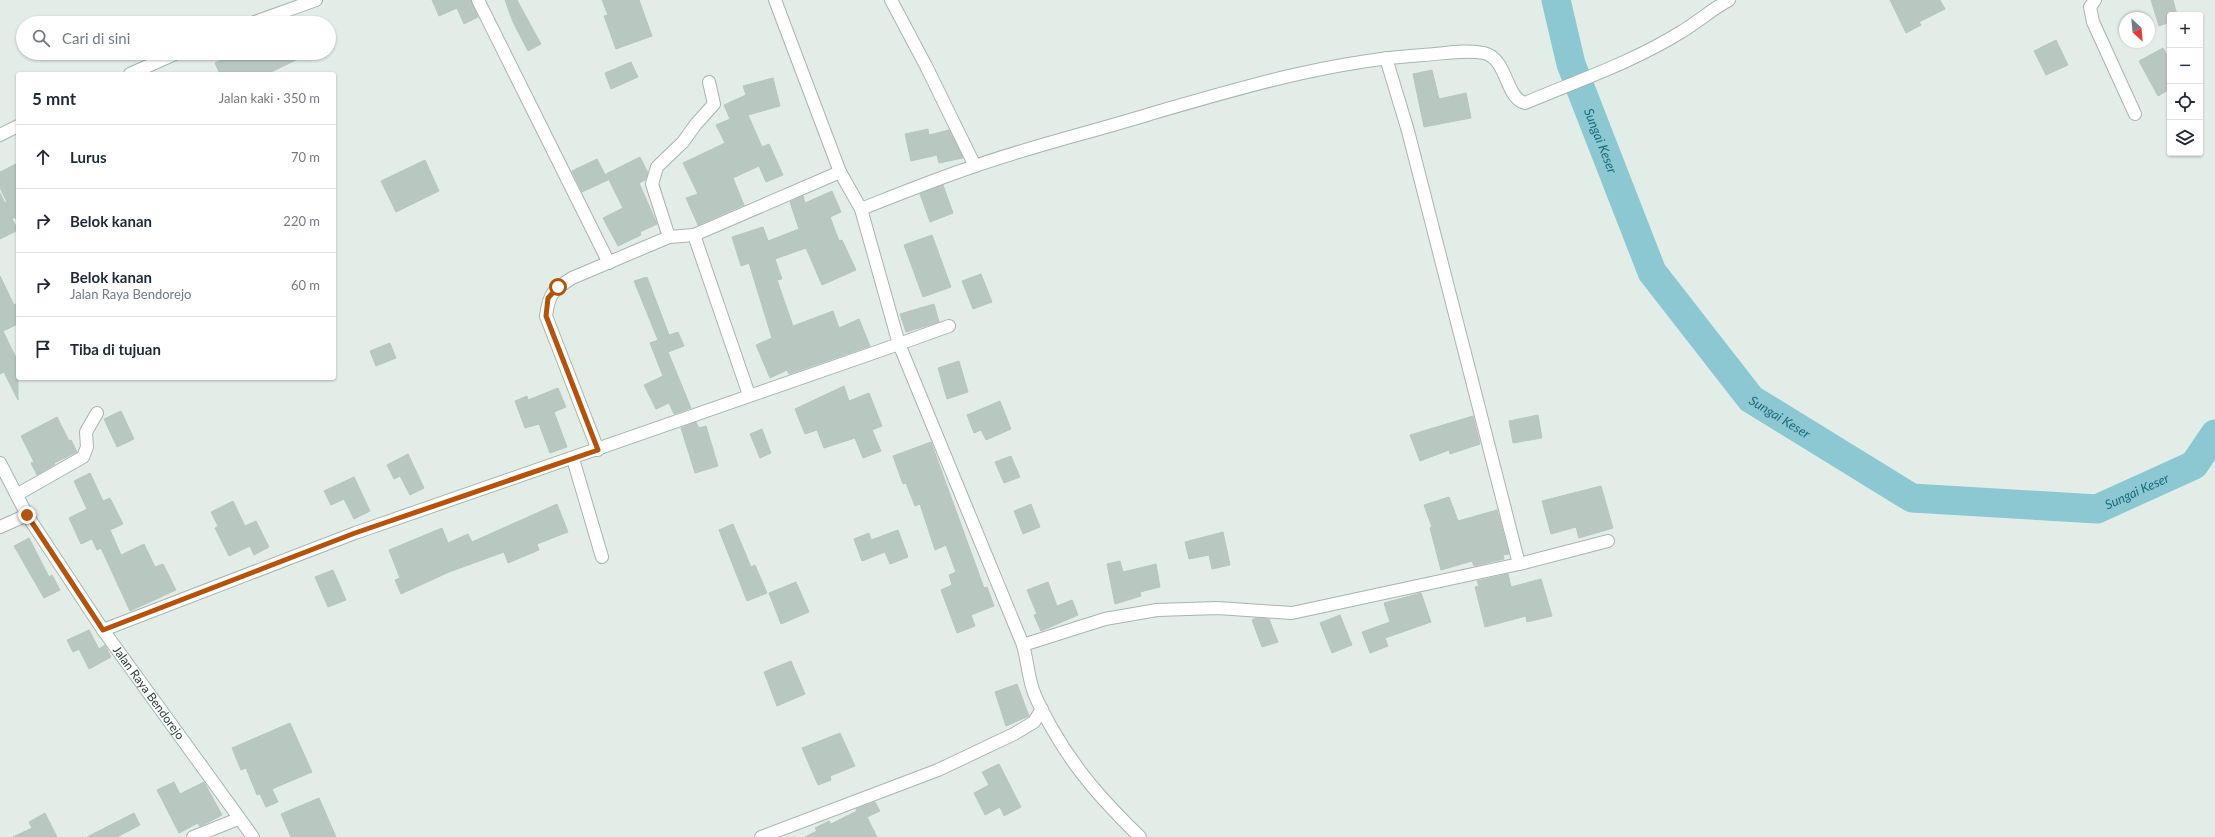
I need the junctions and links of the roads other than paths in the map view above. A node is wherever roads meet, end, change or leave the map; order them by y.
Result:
1 (316, 0) edge
2 (478, 0) edge
3 (775, 0) edge
4 (890, 0) edge
5 (1729, 0) edge
6 (2095, 0) edge
7 (271, 16) edge
8 (1386, 58) junction
9 (161, 60) edge
10 (134, 72) edge
11 (709, 82) dead end
12 (2135, 114) dead end
13 (16, 127) edge
14 (0, 135) edge
15 (975, 166) junction
16 (840, 172) junction
17 (861, 209) junction
18 (694, 236) junction
19 (669, 238) junction
20 (610, 263) junction
21 (949, 326) dead end
22 (900, 344) junction
23 (749, 395) junction
24 (97, 413) dead end
25 (598, 450) junction
26 (573, 459) junction
27 (0, 462) edge
28 (18, 494) junction
29 (27, 515) junction
30 (0, 526) edge
31 (1608, 541) dead end
32 (602, 557) dead end
33 (1519, 564) junction
34 (103, 630) junction
35 (1024, 645) junction
36 (1042, 710) junction
37 (238, 819) junction
38 (193, 837) edge
39 (253, 837) edge
40 (761, 837) edge
41 (1140, 837) edge

1 - 7 street
2 - 20 street
3 - 16 street
4 - 15 street
5 - 8 street
6 - 12 street
8 - 15 street
8 - 33 street
9 - 10 street
11 - 19 street
13 - 14 street
15 - 17 street
16 - 17 street
16 - 18 street
17 - 22 street
18 - 19 street
18 - 23 street
19 - 20 street
20 - 25 street
21 - 22 street
22 - 23 street
22 - 35 street
23 - 25 street
24 - 28 street
25 - 26 street
26 - 32 street
26 - 34 street
27 - 28 street, Jalan Raya Bendorejo
28 - 29 street, Jalan Raya Bendorejo
29 - 30 street
29 - 34 street, Jalan Raya Bendorejo
31 - 33 street
33 - 35 street
34 - 37 street, Jalan Raya Bendorejo
35 - 36 street
36 - 40 street
36 - 41 street
37 - 38 street
37 - 39 street, Jalan Raya Bendorejo

